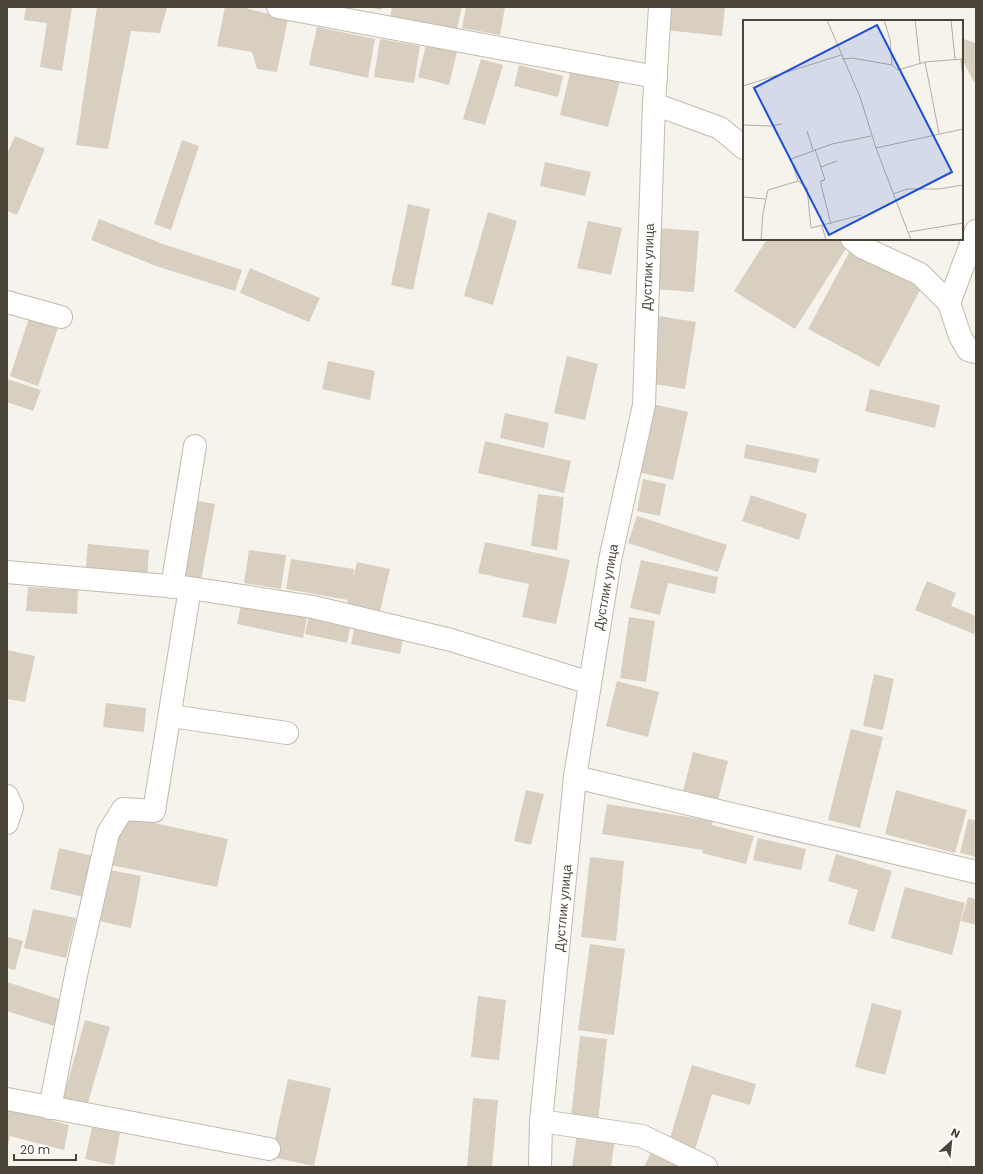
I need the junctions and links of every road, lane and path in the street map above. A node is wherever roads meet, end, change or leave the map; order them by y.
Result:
1 (278, 7) edge
2 (660, 7) edge
3 (656, 77) junction
4 (654, 104) junction
5 (743, 147) edge
6 (976, 231) edge
7 (853, 240) edge
8 (7, 302) edge
9 (949, 303) junction
10 (60, 317) dead end
11 (976, 352) edge
12 (195, 446) dead end
13 (7, 572) edge
14 (181, 588) junction
15 (590, 683) junction
16 (170, 716) junction
17 (287, 733) dead end
18 (575, 777) junction
19 (7, 796) edge
20 (7, 823) edge
21 (976, 872) edge
22 (7, 1099) edge
23 (50, 1108) junction
24 (541, 1121) junction
25 (270, 1149) dead end
26 (540, 1167) edge
27 (706, 1167) edge

1 - 3 street
2 - 3 street, Дустлик улица
3 - 4 street, Дустлик улица
4 - 5 street
4 - 15 street, Дустлик улица
6 - 9 street
7 - 9 street
8 - 10 street
9 - 11 street
12 - 14 street
13 - 14 street
14 - 15 street
14 - 16 street
15 - 18 street, Дустлик улица
16 - 17 street
16 - 23 street
18 - 21 street
18 - 24 street, Дустлик улица
19 - 20 street
22 - 23 street
23 - 25 street
24 - 26 street, Дустлик улица
24 - 27 street

